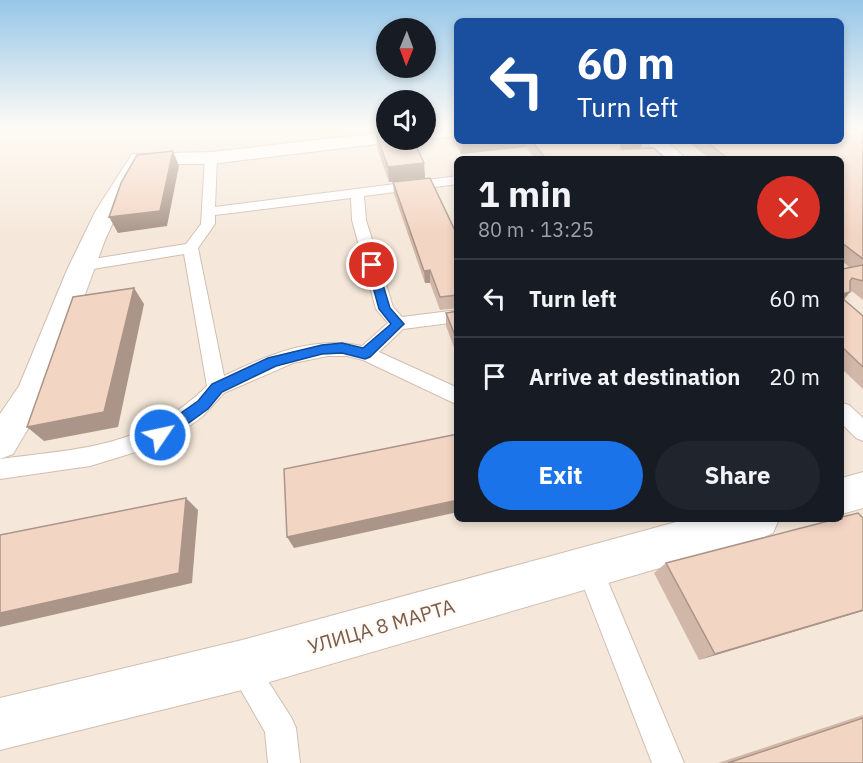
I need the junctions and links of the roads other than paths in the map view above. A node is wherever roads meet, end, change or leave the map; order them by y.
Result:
1 (135, 164) edge
2 (211, 164) edge
3 (454, 184) edge
4 (357, 193) junction
5 (208, 212) junction
6 (191, 248) junction
7 (81, 266) junction
8 (454, 317) edge
9 (398, 324) junction
10 (365, 354) junction
11 (217, 388) junction
12 (454, 395) edge
13 (844, 413) edge
14 (863, 432) edge
15 (0, 442) edge
16 (0, 468) edge
17 (863, 490) edge
18 (844, 495) edge
19 (748, 522) edge
20 (589, 567) junction
21 (242, 665) junction
22 (0, 724) edge
23 (284, 763) edge
24 (668, 763) edge

1 - 7 street
2 - 5 lane
3 - 4 lane
4 - 5 lane
4 - 9 lane
5 - 6 lane
6 - 7 lane
6 - 11 lane
7 - 15 street
8 - 9 lane
9 - 10 lane
10 - 11 lane
10 - 12 lane
11 - 16 lane
13 - 14 lane
17 - 18 street
19 - 20 street, УЛИЦА 8 МАРТА
20 - 21 street, УЛИЦА 8 МАРТА
20 - 24 lane
21 - 22 street, УЛИЦА 8 МАРТА
21 - 23 lane

